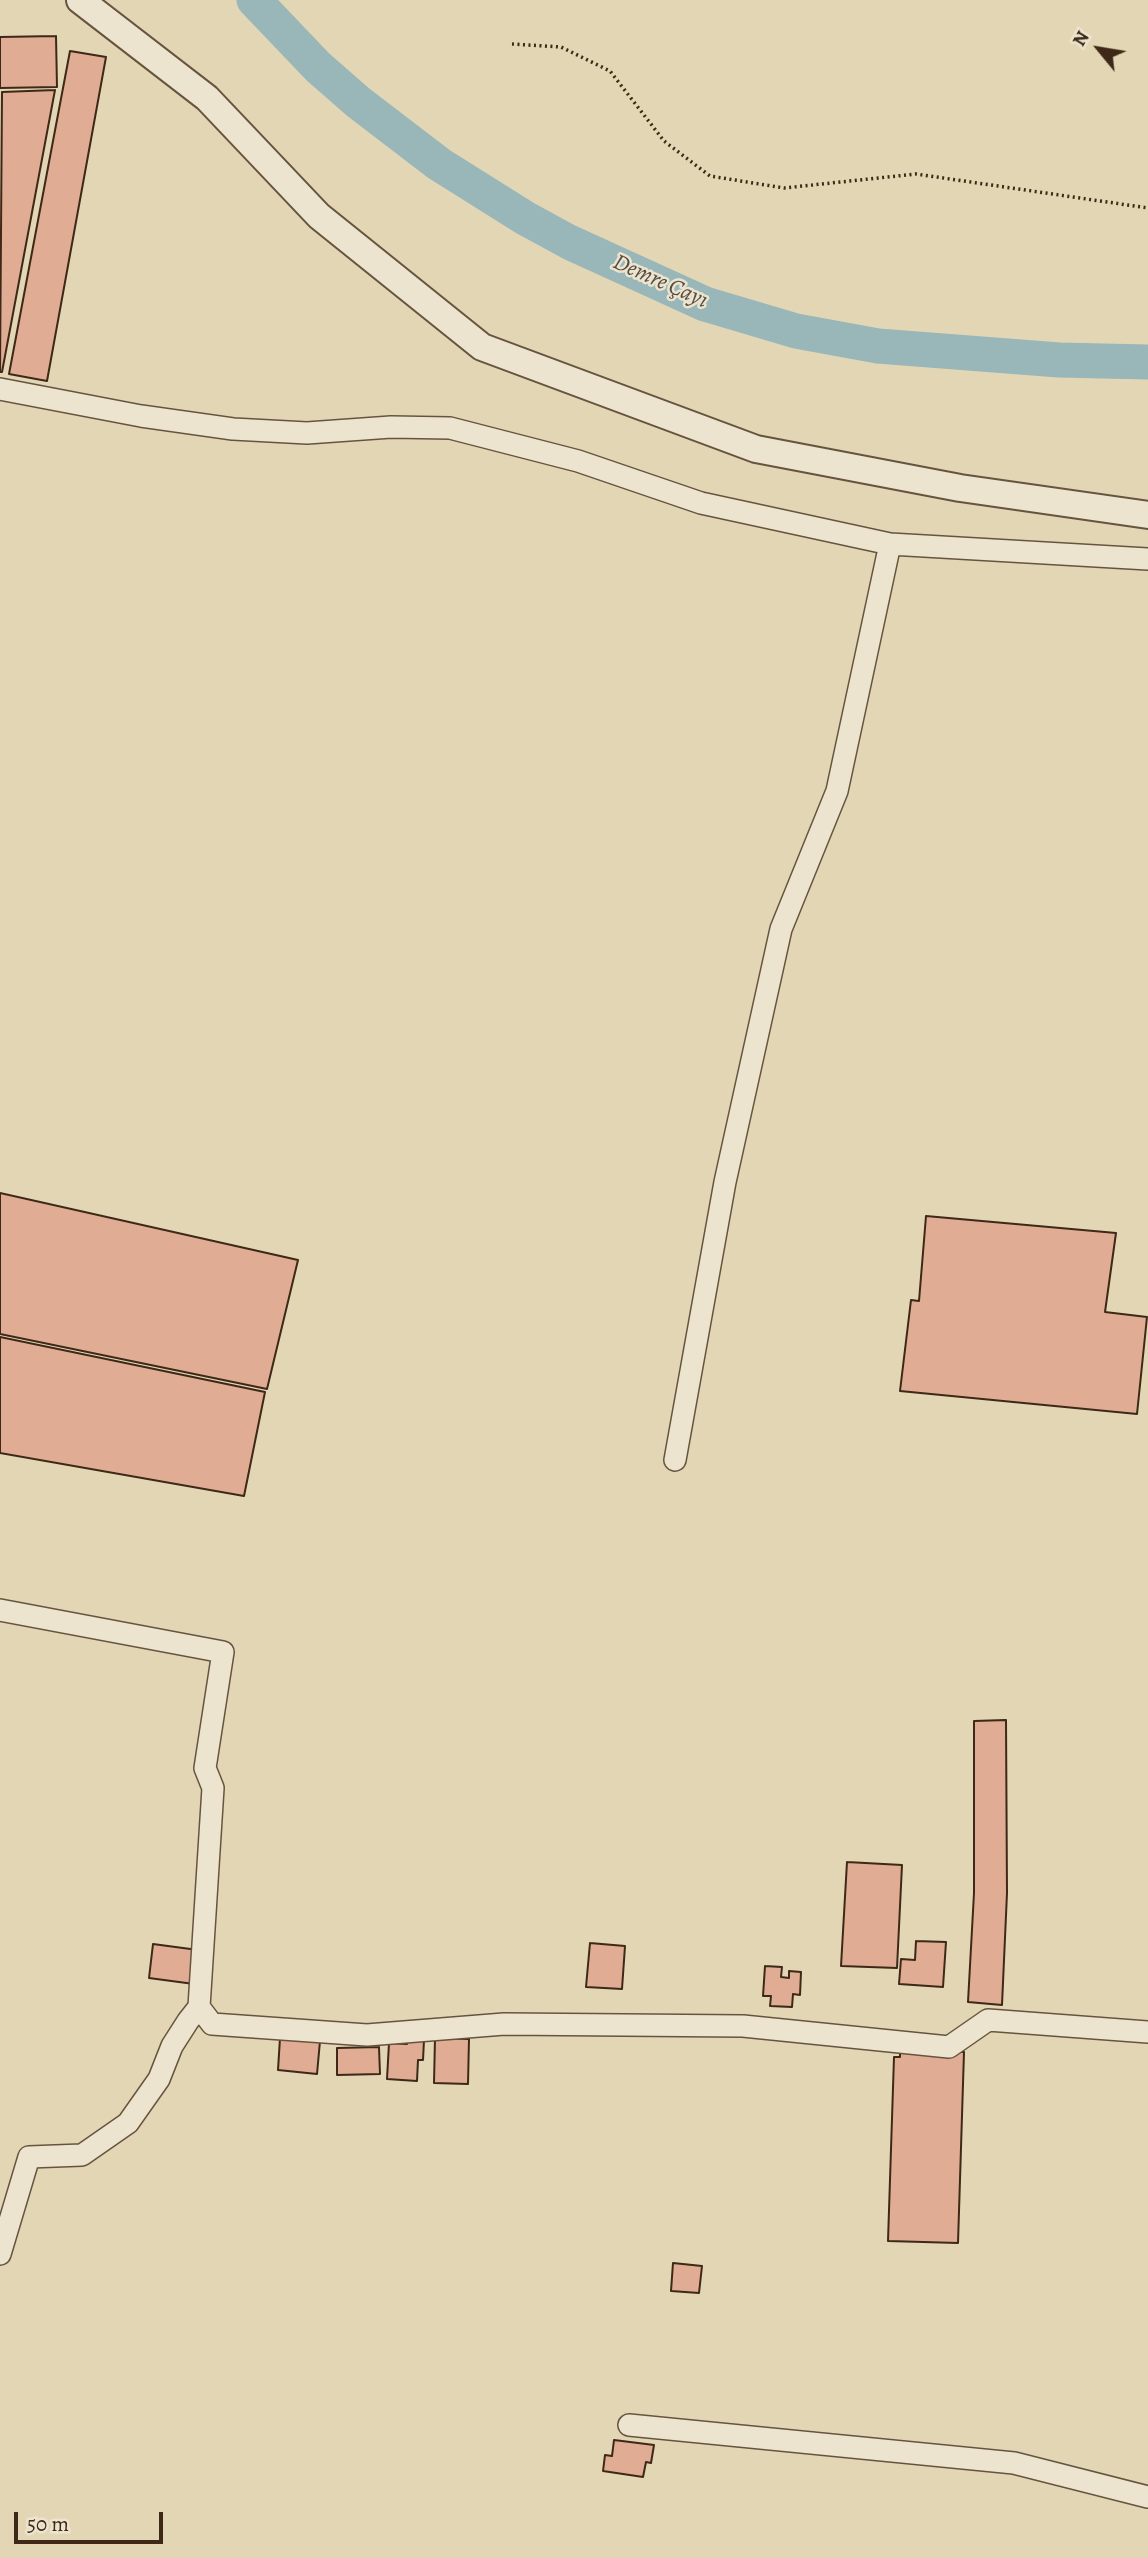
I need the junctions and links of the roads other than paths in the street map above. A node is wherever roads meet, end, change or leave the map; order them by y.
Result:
1 (79, 0) edge
2 (0, 389) edge
3 (1148, 515) edge
4 (890, 544) junction
5 (1148, 559) edge
6 (675, 1460) dead end
7 (0, 1610) edge
8 (200, 2007) junction
9 (1148, 2032) edge
10 (0, 2255) edge
11 (629, 2425) dead end
12 (1148, 2497) edge

1 - 3 street
2 - 4 street
4 - 5 street
4 - 6 street
7 - 8 street
8 - 9 street
8 - 10 street
11 - 12 street

